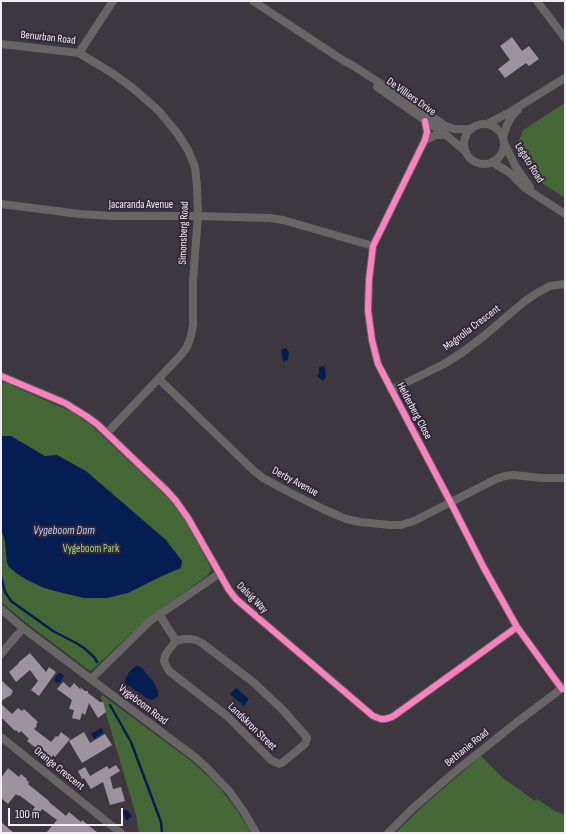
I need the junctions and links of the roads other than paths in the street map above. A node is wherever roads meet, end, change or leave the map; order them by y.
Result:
1 (113, 1) edge
2 (252, 1) edge
3 (537, 1) edge
4 (565, 38) edge
5 (1, 44) edge
6 (79, 53) junction
7 (344, 61) junction
8 (565, 78) edge
9 (524, 104) junction
10 (425, 121) junction
11 (487, 124) junction
12 (470, 129) junction
13 (446, 135) junction
14 (425, 140) junction
15 (504, 140) junction
16 (466, 152) junction
17 (492, 162) junction
18 (536, 195) junction
19 (1, 204) edge
20 (565, 214) edge
21 (198, 216) junction
22 (373, 246) junction
23 (565, 284) edge
24 (1, 376) edge
25 (159, 379) junction
26 (392, 390) junction
27 (107, 433) junction
28 (565, 478) edge
29 (451, 503) junction
30 (220, 573) junction
31 (1, 609) edge
32 (159, 614) junction
33 (517, 627) junction
34 (23, 628) junction
35 (176, 641) junction
36 (1, 654) edge
37 (91, 680) junction
38 (563, 688) edge
39 (1, 737) edge
40 (121, 833) edge
41 (256, 833) edge
42 (388, 833) edge

1 - 6 street, Benurban Road
2 - 7 street, De Villiers Drive
3 - 4 street
5 - 6 street, Benurban Road
6 - 21 street, Simonsberg Road
7 - 10 street, De Villiers Drive
7 - 12 street, De Villiers Drive
8 - 9 street
9 - 11 street
9 - 15 street
10 - 13 street, De Villiers Drive
10 - 14 street, Helderberg Close
11 - 12 street
11 - 15 street
12 - 16 street
13 - 14 street
13 - 16 street, De Villiers Drive
14 - 22 street, Helderberg Close
15 - 17 street
15 - 18 street, Legato Road
16 - 17 street
17 - 18 street, Legato Road
18 - 20 street, Legato Road
19 - 21 street, Jacaranda Avenue
21 - 22 street, Jacaranda Avenue
21 - 25 street, Simonsberg Road
22 - 26 street, Helderberg Close
23 - 26 street, Magnolia Crescent
24 - 27 street, Dalsig Way
25 - 27 street, Simonsberg Road
25 - 29 street, Derby Avenue
26 - 29 street, Helderberg Close
27 - 30 street, Dalsig Way
28 - 29 street
29 - 33 street, Helderberg Close
30 - 32 street
30 - 33 street, Dalsig Way
31 - 34 street, Vygeboom Road
32 - 35 street
32 - 37 street
33 - 38 street, Helderberg Close
34 - 36 street
34 - 37 street, Vygeboom Road
35 - 35 street, Landskron Street
37 - 41 street, Vygeboom Road
38 - 42 street, Bethanie Road
39 - 40 street, Orange Crescent

